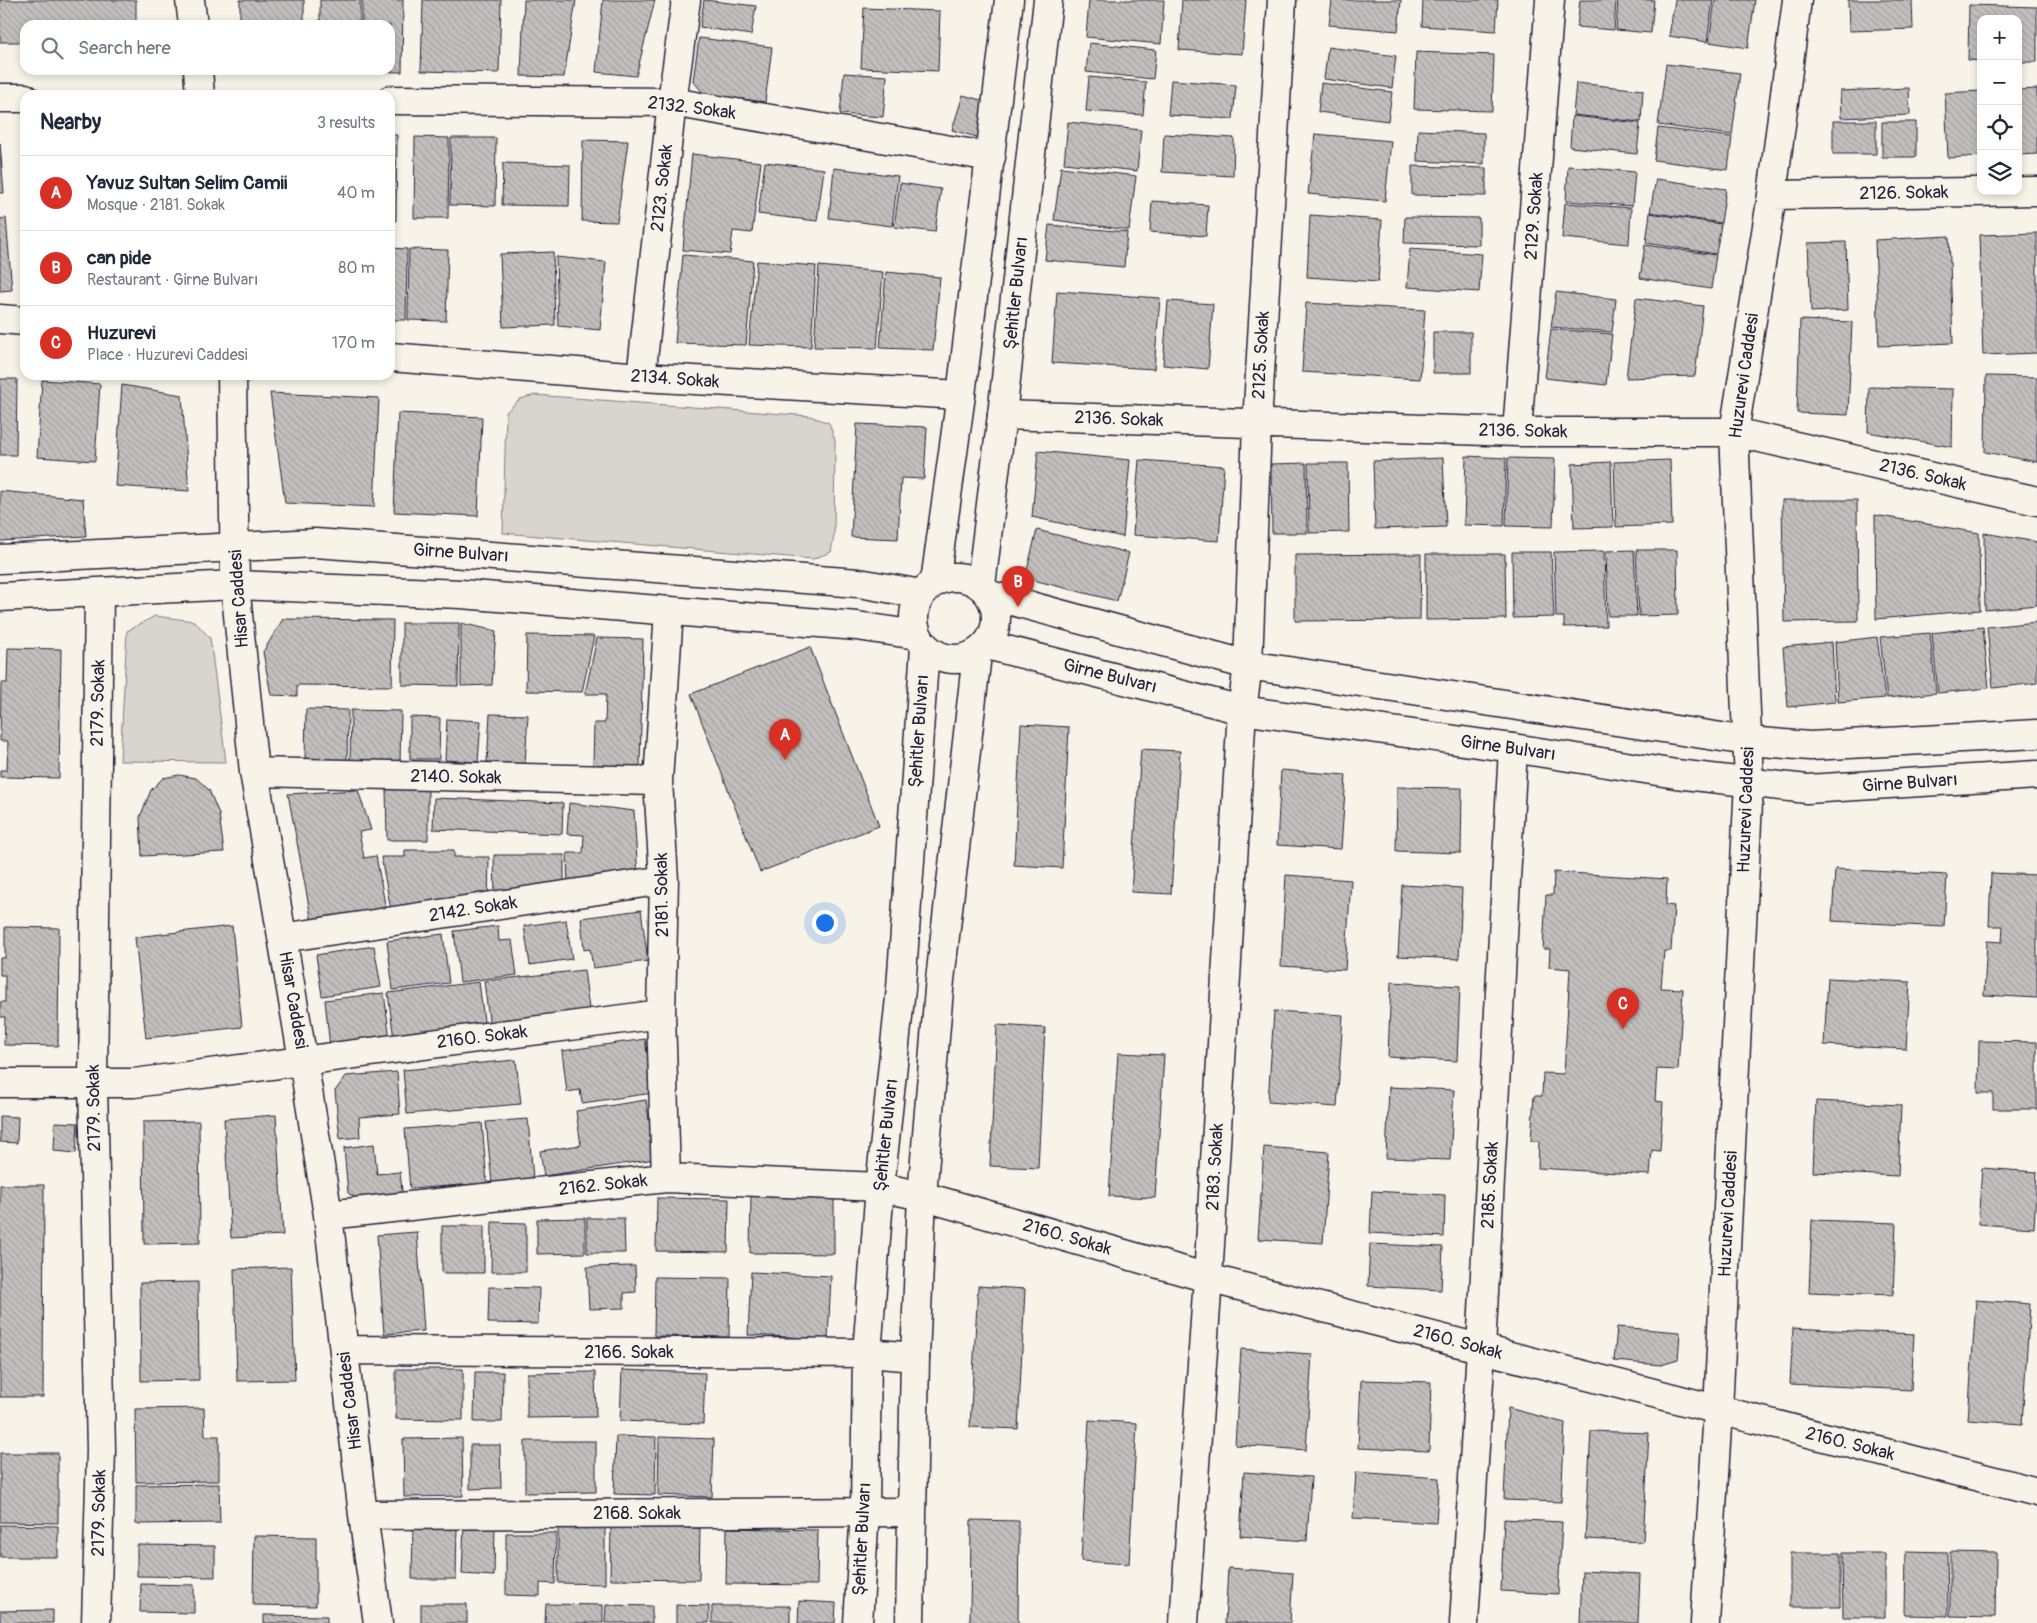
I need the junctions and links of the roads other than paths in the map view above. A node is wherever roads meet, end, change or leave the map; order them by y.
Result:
1 (190, 0) edge
2 (686, 0) edge
3 (1008, 0) edge
4 (1048, 0) edge
5 (1282, 0) edge
6 (1550, 0) edge
7 (1797, 0) edge
8 (192, 20) edge
9 (198, 75) edge
10 (200, 90) edge
11 (0, 98) edge
12 (20, 98) edge
13 (395, 100) edge
14 (672, 102) junction
15 (991, 157) junction
16 (2037, 191) edge
17 (1772, 194) junction
18 (0, 319) edge
19 (20, 321) edge
20 (395, 357) edge
21 (640, 377) junction
22 (232, 380) edge
23 (961, 395) junction
24 (1002, 415) junction
25 (1257, 424) junction
26 (1517, 432) junction
27 (1734, 432) junction
28 (2037, 501) edge
29 (235, 547) junction
30 (0, 559) edge
31 (235, 585) junction
32 (928, 588) junction
33 (985, 590) junction
34 (99, 593) junction
35 (0, 597) edge
36 (669, 611) junction
37 (921, 641) junction
38 (982, 649) junction
39 (1248, 665) junction
40 (1242, 710) junction
41 (2037, 734) edge
42 (1748, 741) junction
43 (1513, 748) junction
44 (254, 772) junction
45 (2037, 775) edge
46 (658, 781) junction
47 (1749, 782) junction
48 (664, 880) junction
49 (282, 938) junction
50 (661, 1014) junction
51 (304, 1060) junction
52 (0, 1083) edge
53 (93, 1083) junction
54 (666, 1178) junction
55 (880, 1187) junction
56 (922, 1196) junction
57 (328, 1215) junction
58 (1208, 1278) junction
59 (1481, 1348) junction
60 (344, 1350) junction
61 (867, 1353) junction
62 (915, 1357) junction
63 (1718, 1410) junction
64 (2037, 1492) edge
65 (865, 1511) junction
66 (911, 1512) junction
67 (363, 1515) junction
68 (96, 1623) edge
69 (378, 1623) edge
70 (858, 1623) edge
71 (910, 1623) edge
72 (1184, 1623) edge
73 (1464, 1623) edge
74 (1705, 1623) edge

1 - 8 street
2 - 14 street, 2123. Sokak
3 - 15 street, Şehitler Bulvarı
4 - 24 street, Şehitler Bulvarı
5 - 25 street, 2125. Sokak
6 - 26 street, 2129. Sokak
7 - 17 street, Huzurevi Caddesi
9 - 10 street
11 - 12 street
13 - 14 street, 2132. Sokak
14 - 15 street, 2132. Sokak
14 - 21 street, 2123. Sokak
15 - 23 street, Şehitler Bulvarı
16 - 17 street, 2126. Sokak
17 - 27 street, Huzurevi Caddesi
18 - 19 street
20 - 21 street, 2134. Sokak
21 - 23 street, 2134. Sokak
22 - 29 street, Hisar Caddesi
23 - 32 street, Şehitler Bulvarı
24 - 25 street, 2136. Sokak
24 - 33 street, Şehitler Bulvarı
25 - 26 street, 2136. Sokak
25 - 39 street, 2125. Sokak
26 - 27 street, 2136. Sokak
27 - 28 street, 2136. Sokak
27 - 42 street, Huzurevi Caddesi
29 - 30 street, Girne Bulvarı
29 - 31 street, Hisar Caddesi
29 - 32 street, Girne Bulvarı
31 - 34 street
31 - 36 street
31 - 44 street, Hisar Caddesi
32 - 33 street
32 - 37 street, Şehitler Bulvarı
33 - 38 street, Şehitler Bulvarı
33 - 39 street
34 - 35 street
34 - 53 street, 2179. Sokak
36 - 37 street
36 - 46 street, 2181. Sokak
37 - 38 street, Şehitler Bulvarı
37 - 55 street, Şehitler Bulvarı
38 - 40 street, Girne Bulvarı
38 - 56 street, Şehitler Bulvarı
39 - 40 street, 2125. Sokak
39 - 42 street
40 - 43 street, Girne Bulvarı
40 - 58 street, 2183. Sokak
41 - 42 street
42 - 47 street, Huzurevi Caddesi
43 - 47 street, Girne Bulvarı
43 - 59 street, 2185. Sokak
44 - 46 street, 2140. Sokak
44 - 49 street, Hisar Caddesi
45 - 47 street, Girne Bulvarı
46 - 48 street, 2181. Sokak
47 - 63 street, Huzurevi Caddesi
48 - 49 street, 2142. Sokak
48 - 50 street, 2181. Sokak
49 - 51 street, Hisar Caddesi
50 - 51 street, 2160. Sokak
50 - 54 street, 2181. Sokak
51 - 53 street, 2160. Sokak
51 - 57 street, Hisar Caddesi
52 - 53 street, 2160. Sokak
53 - 68 street, 2179. Sokak
54 - 55 street, 2162. Sokak
54 - 57 street, 2162. Sokak
55 - 56 street, 2160. Sokak
55 - 61 street, Şehitler Bulvarı
56 - 58 street, 2160. Sokak
56 - 62 street, Şehitler Bulvarı
57 - 60 street, Hisar Caddesi
58 - 59 street, 2160. Sokak
58 - 72 street, 2183. Sokak
59 - 63 street, 2160. Sokak
59 - 73 street, 2185. Sokak
60 - 61 street, 2166. Sokak
60 - 67 street, Hisar Caddesi
61 - 62 street, 2166. Sokak
61 - 65 street, Şehitler Bulvarı
62 - 66 street, Şehitler Bulvarı
63 - 64 street, 2160. Sokak
63 - 74 street, Huzurevi Caddesi
65 - 66 street, 2168. Sokak
65 - 67 street, 2168. Sokak
65 - 70 street, Şehitler Bulvarı
66 - 71 street, Şehitler Bulvarı
67 - 69 street, Hisar Caddesi

